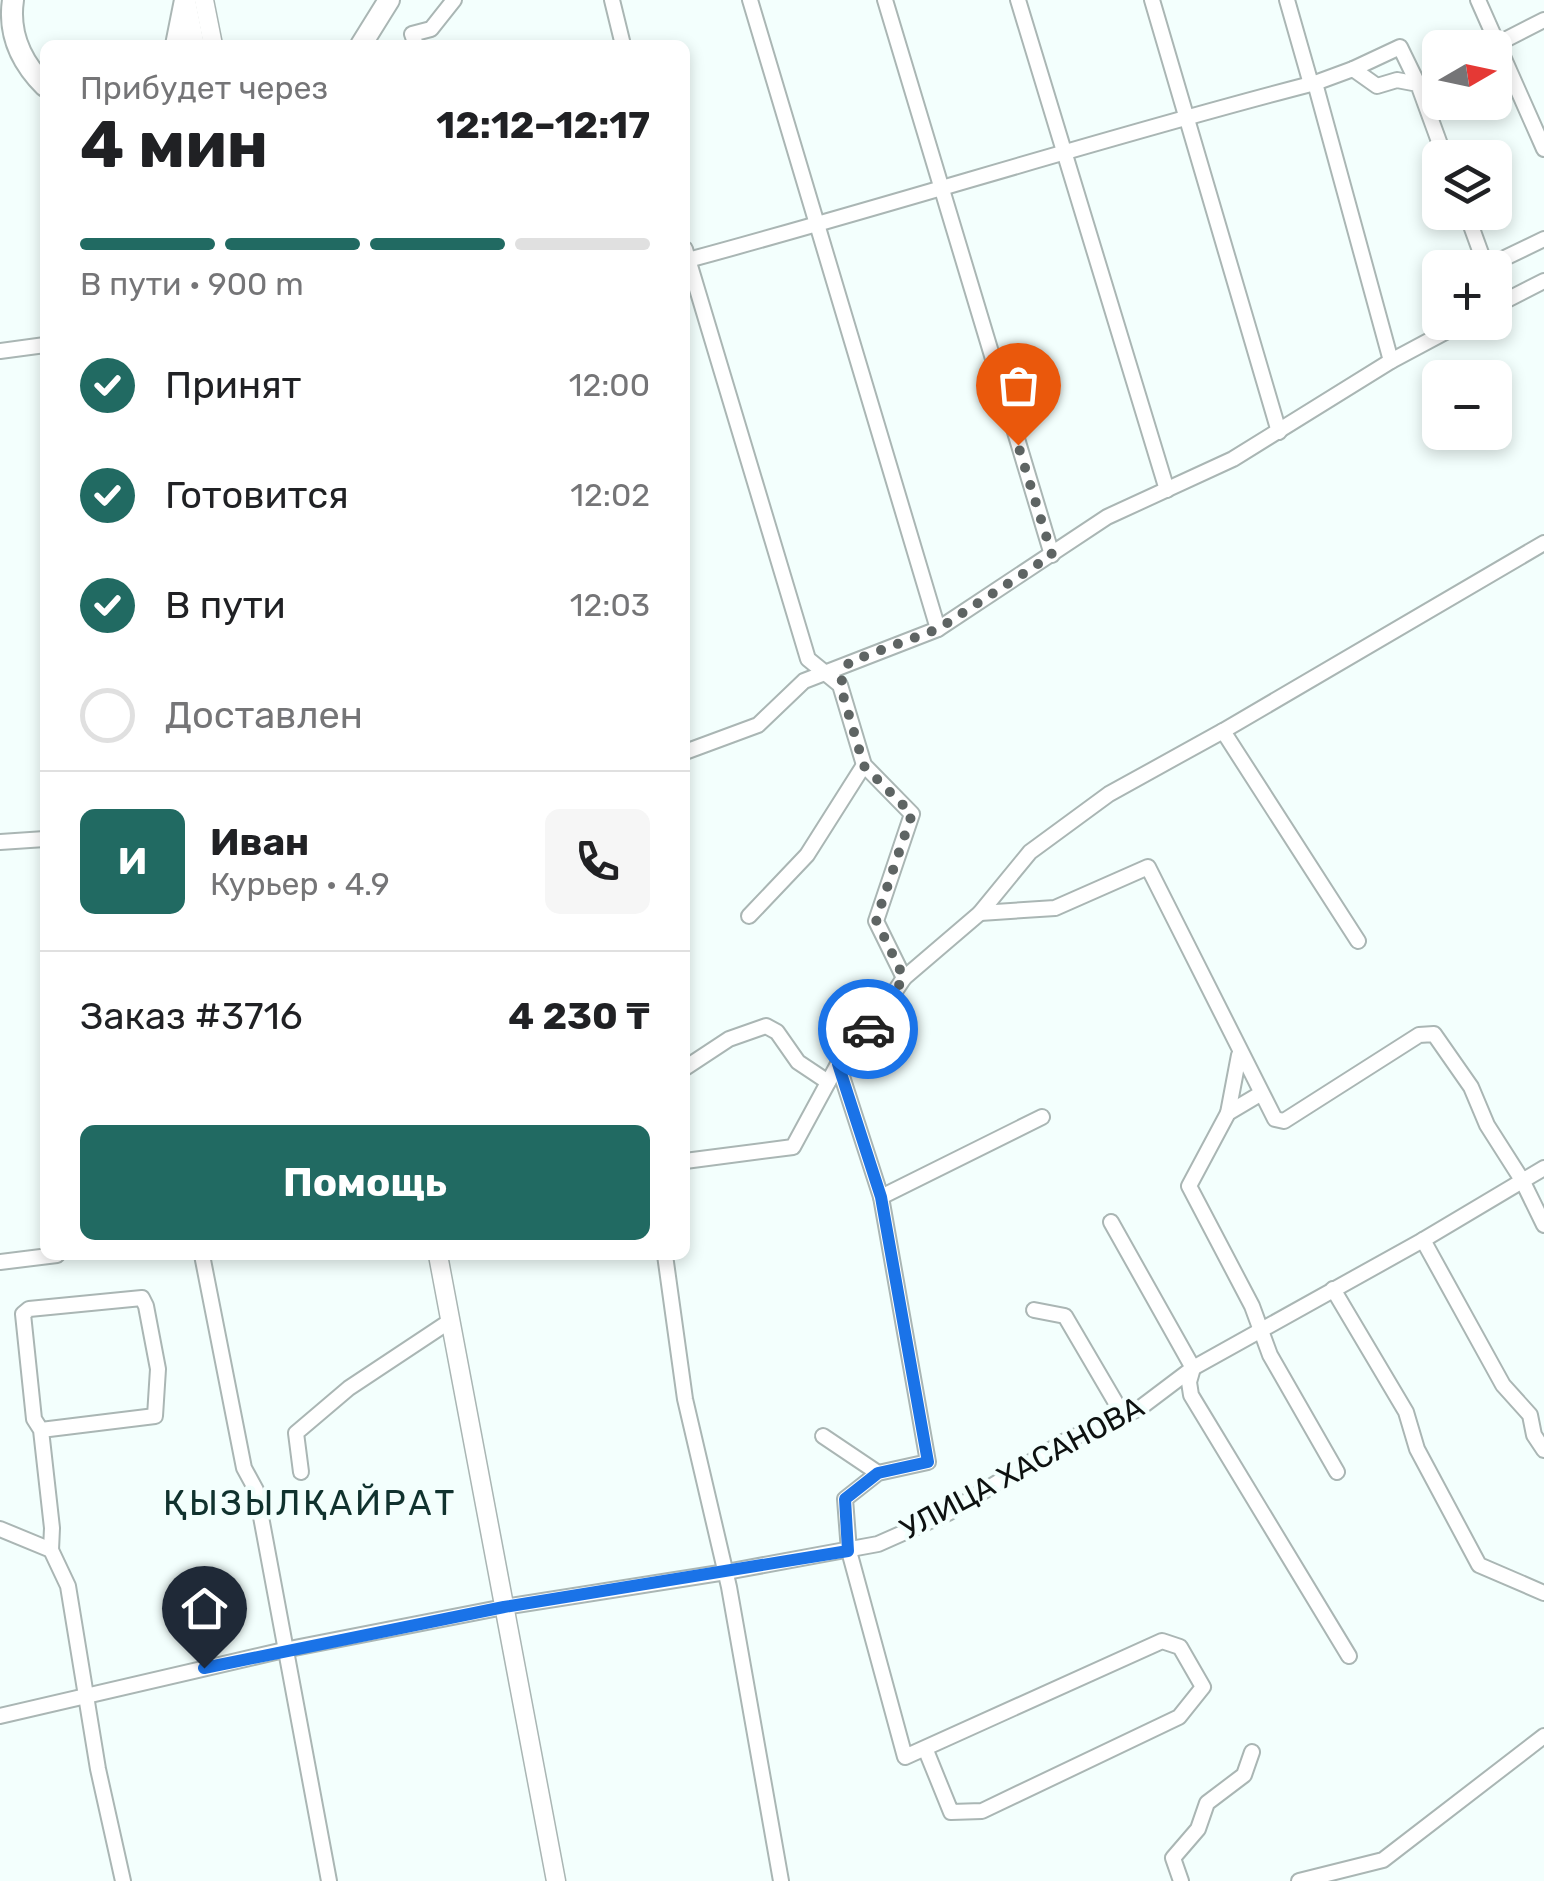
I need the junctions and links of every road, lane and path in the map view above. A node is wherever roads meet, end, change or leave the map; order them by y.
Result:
1 (12, 0) edge
2 (185, 0) edge
3 (204, 0) edge
4 (389, 0) edge
5 (454, 0) edge
6 (612, 0) edge
7 (750, 0) edge
8 (885, 0) edge
9 (1018, 0) edge
10 (1152, 0) edge
11 (1288, 0) edge
12 (1478, 0) edge
13 (1544, 20) edge
14 (1492, 30) edge
15 (1512, 37) edge
16 (177, 40) edge
17 (194, 40) edge
18 (212, 40) edge
19 (364, 40) edge
20 (414, 40) edge
21 (623, 40) edge
22 (1353, 69) junction
23 (1512, 71) edge
24 (40, 80) edge
25 (1313, 84) junction
26 (1418, 84) junction
27 (1186, 116) junction
28 (1539, 123) edge
29 (1438, 140) edge
30 (1544, 149) edge
31 (1064, 154) junction
32 (940, 188) junction
33 (818, 225) junction
34 (1473, 230) edge
35 (1544, 239) edge
36 (690, 254) edge
37 (690, 265) edge
38 (1544, 280) edge
39 (1512, 297) edge
40 (1430, 340) edge
41 (40, 346) edge
42 (0, 351) edge
43 (1391, 361) junction
44 (1279, 432) junction
45 (1167, 490) junction
46 (1544, 543) edge
47 (1052, 555) junction
48 (938, 629) junction
49 (808, 659) junction
50 (849, 662) junction
51 (825, 672) junction
52 (804, 681) junction
53 (840, 685) junction
54 (1224, 731) junction
55 (690, 750) edge
56 (864, 766) junction
57 (40, 839) edge
58 (0, 842) edge
59 (980, 912) junction
60 (749, 916) dead end
61 (1358, 941) dead end
62 (904, 978) junction
63 (1239, 1054) junction
64 (838, 1064) junction
65 (690, 1065) edge
66 (828, 1082) junction
67 (1260, 1094) junction
68 (1228, 1113) junction
69 (1042, 1118) dead end
70 (690, 1160) edge
71 (1544, 1168) edge
72 (1522, 1180) junction
73 (881, 1197) junction
74 (1111, 1222) dead end
75 (1544, 1225) edge
76 (1423, 1240) junction
77 (40, 1257) edge
78 (203, 1260) edge
79 (439, 1260) edge
80 (665, 1260) edge
81 (0, 1262) edge
82 (1333, 1289) junction
83 (1034, 1310) dead end
84 (450, 1321) junction
85 (1262, 1330) junction
86 (1193, 1368) junction
87 (1124, 1415) junction
88 (41, 1430) junction
89 (823, 1436) dead end
90 (1544, 1450) edge
91 (301, 1472) dead end
92 (1337, 1472) dead end
93 (878, 1473) junction
94 (0, 1529) edge
95 (51, 1550) junction
96 (848, 1551) junction
97 (726, 1572) junction
98 (1544, 1593) edge
99 (504, 1607) junction
100 (284, 1650) junction
101 (1349, 1656) dead end
102 (88, 1697) junction
103 (0, 1716) edge
104 (1544, 1736) edge
105 (926, 1748) junction
106 (1252, 1752) dead end
107 (122, 1881) edge
108 (329, 1881) edge
109 (556, 1881) edge
110 (782, 1881) edge
111 (1181, 1881) edge
112 (1299, 1881) edge

1 - 24 highway
2 - 16 highway
2 - 17 main road
3 - 18 main road
4 - 19 highway
5 - 20 street
6 - 21 street
7 - 33 street
8 - 32 street
9 - 31 street
10 - 27 street
11 - 25 street
12 - 14 street
13 - 15 street
22 - 25 street
22 - 26 street
22 - 26 street
23 - 28 street
25 - 27 street
25 - 43 street
26 - 29 street
27 - 31 street
27 - 44 street
28 - 30 street
31 - 32 street
31 - 45 street
32 - 33 street
32 - 47 street
33 - 36 street
33 - 48 street
34 - 35 street
37 - 49 street
38 - 39 street
40 - 43 street
41 - 42 street
43 - 44 street
44 - 45 street
45 - 47 street
46 - 54 street
47 - 48 street
48 - 50 street
49 - 51 street
49 - 52 street
50 - 51 street
50 - 53 street
51 - 52 street
51 - 53 street
52 - 55 street
53 - 56 street
54 - 59 street
54 - 61 street
56 - 60 street
56 - 62 street
57 - 58 street
59 - 62 street
59 - 63 street
62 - 64 street
63 - 67 street
63 - 68 street
64 - 66 street
64 - 73 street
65 - 66 street
66 - 70 street
67 - 68 street
67 - 72 street
68 - 85 street
69 - 73 street
71 - 72 street, УЛИЦА ХАСАНОВА
72 - 75 street
72 - 76 street, УЛИЦА ХАСАНОВА
73 - 93 street
74 - 86 street
76 - 82 street, УЛИЦА ХАСАНОВА
76 - 90 street
77 - 81 street
78 - 100 street
79 - 84 main road
80 - 97 street
82 - 85 street, УЛИЦА ХАСАНОВА
82 - 98 street
83 - 87 street
84 - 91 street
84 - 99 main road
85 - 86 street, УЛИЦА ХАСАНОВА
85 - 92 street
86 - 87 street, УЛИЦА ХАСАНОВА
86 - 101 street
87 - 96 street, УЛИЦА ХАСАНОВА
88 - 88 street
88 - 95 street
89 - 93 street
93 - 96 street
94 - 95 street
95 - 102 street
96 - 97 street, УЛИЦА ХАСАНОВА
96 - 105 street
97 - 99 street, УЛИЦА ХАСАНОВА
97 - 110 street
99 - 100 street, УЛИЦА ХАСАНОВА
99 - 109 main road
100 - 102 street, УЛИЦА ХАСАНОВА
100 - 108 street
102 - 103 street, УЛИЦА ХАСАНОВА
102 - 107 street
104 - 112 street
105 - 105 street
106 - 111 street

